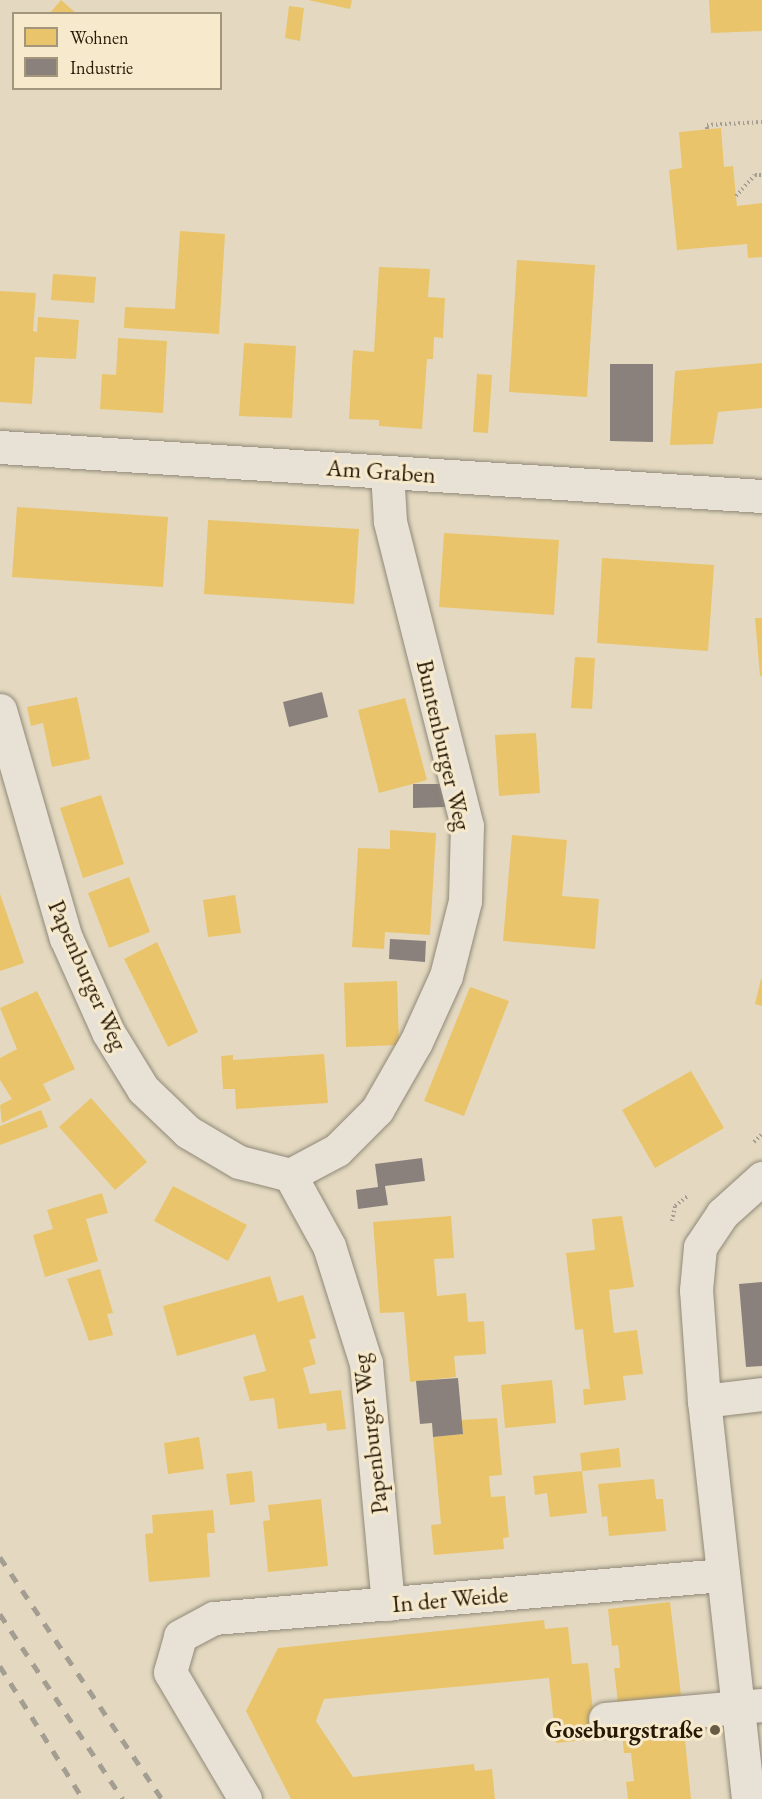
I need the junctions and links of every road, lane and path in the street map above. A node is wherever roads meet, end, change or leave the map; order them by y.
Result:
1 (762, 122) edge
2 (707, 129) dead end
3 (762, 175) edge
4 (736, 196) dead end
5 (0, 447) edge
6 (387, 472) junction
7 (762, 496) edge
8 (0, 710) edge
9 (290, 1175) junction
10 (762, 1178) edge
11 (762, 1394) edge
12 (704, 1401) junction
13 (723, 1575) junction
14 (388, 1604) junction
15 (750, 1706) edge
16 (605, 1719) dead end
17 (245, 1799) edge
18 (748, 1799) edge

1 - 2 path
3 - 4 path
5 - 6 street, Am Graben
6 - 7 street, Am Graben
6 - 9 street, Buntenburger Weg
8 - 9 street, Papenburger Weg
9 - 14 street, Papenburger Weg
10 - 12 street
11 - 12 street
12 - 13 street
13 - 14 street, In der Weide
13 - 15 street
14 - 17 street, In der Weide
15 - 16 street
15 - 18 street

